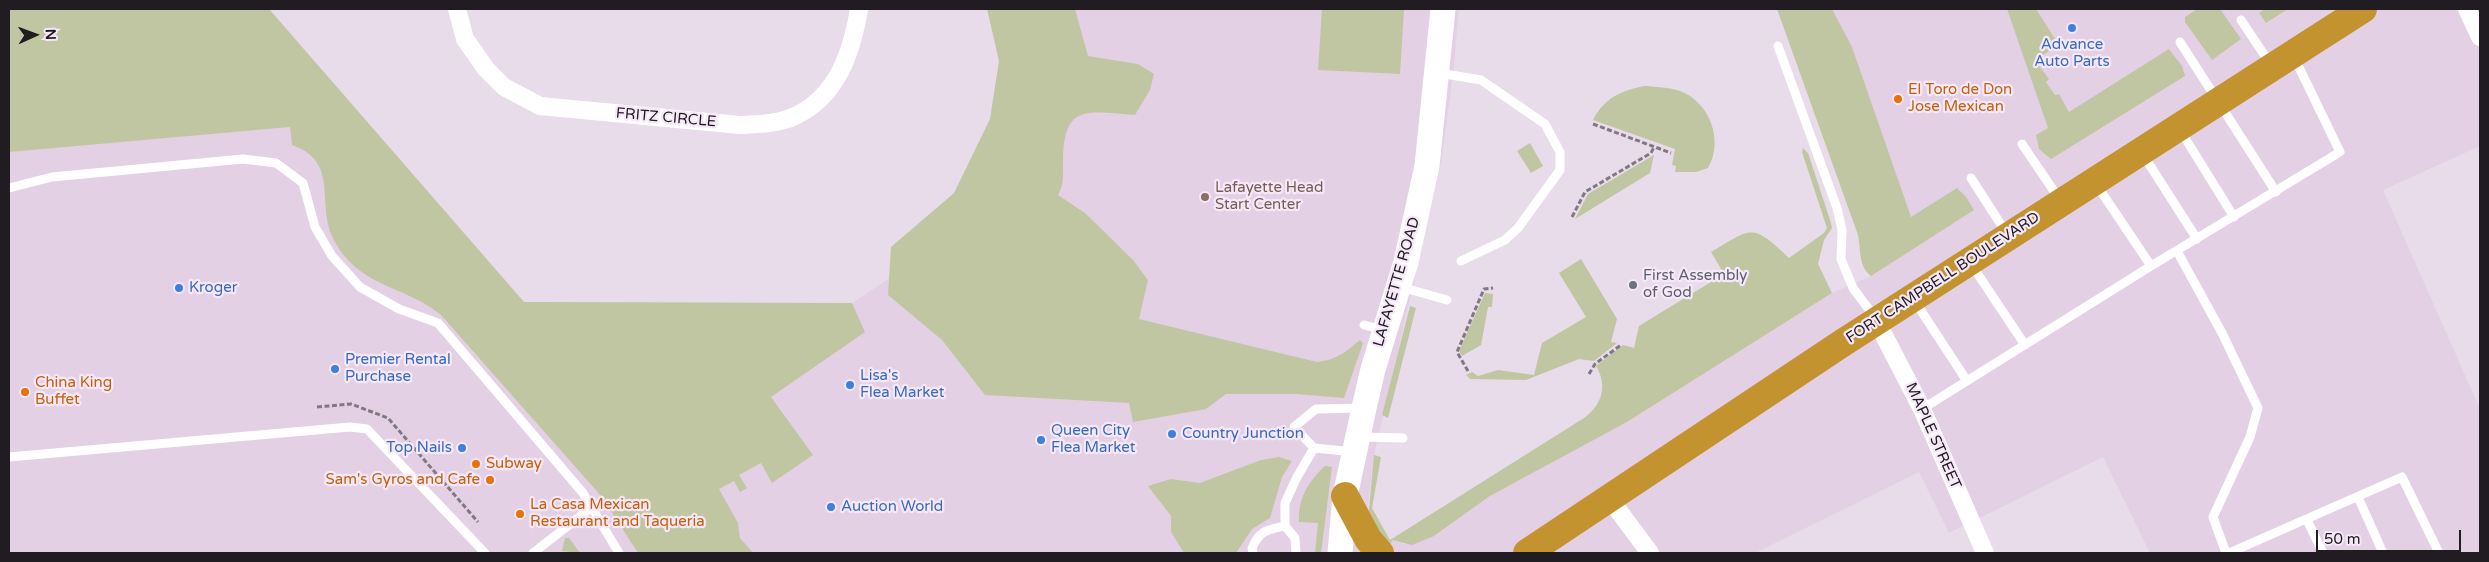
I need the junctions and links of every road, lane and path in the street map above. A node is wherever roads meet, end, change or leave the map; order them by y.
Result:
1 (458, 9) edge
2 (859, 9) edge
3 (1442, 9) edge
4 (2466, 9) edge
5 (2358, 10) edge
6 (2241, 20) dead end
7 (2480, 37) edge
8 (2180, 42) dead end
9 (1778, 46) dead end
10 (2282, 61) junction
11 (1436, 73) junction
12 (2218, 102) junction
13 (1593, 124) dead end
14 (2179, 129) junction
15 (2022, 144) dead end
16 (1654, 147) junction
17 (2141, 151) junction
18 (1671, 153) dead end
19 (1971, 178) dead end
20 (2095, 181) junction
21 (9, 188) edge
22 (2276, 192) junction
23 (2062, 202) junction
24 (1572, 217) dead end
25 (2234, 217) junction
26 (2009, 237) junction
27 (2197, 239) junction
28 (2178, 251) junction
29 (1461, 261) dead end
30 (1970, 262) junction
31 (2151, 266) junction
32 (1398, 287) junction
33 (1493, 288) dead end
34 (1913, 298) junction
35 (1447, 300) dead end
36 (1877, 322) junction
37 (1621, 345) dead end
38 (2025, 345) junction
39 (1468, 371) dead end
40 (1589, 374) dead end
41 (1967, 381) junction
42 (1364, 408) junction
43 (1922, 409) junction
44 (1403, 438) dead end
45 (1356, 444) junction
46 (1314, 448) junction
47 (9, 457) edge
48 (1346, 496) junction
49 (2358, 497) junction
50 (1609, 498) junction
51 (592, 507) junction
52 (2307, 520) junction
53 (1285, 526) junction
54 (485, 553) edge
55 (532, 553) edge
56 (619, 553) edge
57 (1253, 553) edge
58 (1296, 553) edge
59 (1340, 553) edge
60 (1380, 553) edge
61 (1527, 553) edge
62 (1650, 553) edge
63 (1985, 553) edge
64 (2227, 553) edge
65 (2322, 553) edge
66 (2383, 553) edge
67 (2440, 553) edge

1 - 2 street, FRITZ CIRCLE
3 - 11 main road, LAFAYETTE ROAD
4 - 7 street
5 - 10 highway, FORT CAMPBELL BOULEVARD
6 - 10 lane
8 - 12 lane
9 - 36 lane
10 - 12 highway, FORT CAMPBELL BOULEVARD
10 - 22 lane
11 - 29 lane
11 - 32 main road, LAFAYETTE ROAD
12 - 14 highway, FORT CAMPBELL BOULEVARD
12 - 22 lane
13 - 16 path
14 - 17 highway, FORT CAMPBELL BOULEVARD
14 - 25 lane
15 - 23 lane
16 - 18 path
16 - 24 path
17 - 20 highway, FORT CAMPBELL BOULEVARD
17 - 27 lane
19 - 26 lane
20 - 23 highway, FORT CAMPBELL BOULEVARD
20 - 31 lane
21 - 51 lane
22 - 25 lane
23 - 26 highway, FORT CAMPBELL BOULEVARD
25 - 27 lane
26 - 30 highway, FORT CAMPBELL BOULEVARD
27 - 28 lane
28 - 31 lane
28 - 64 lane
30 - 34 highway, FORT CAMPBELL BOULEVARD
30 - 38 lane
31 - 38 lane
32 - 35 lane
32 - 42 main road, LAFAYETTE ROAD
33 - 39 path
34 - 36 highway, FORT CAMPBELL BOULEVARD
34 - 41 lane
36 - 43 street, MAPLE STREET
36 - 50 highway, FORT CAMPBELL BOULEVARD
37 - 40 path
38 - 41 lane
41 - 43 lane
42 - 45 main road, LAFAYETTE ROAD
42 - 46 lane
43 - 63 street, MAPLE STREET
44 - 45 lane
45 - 46 lane
45 - 48 main road, LAFAYETTE ROAD
46 - 53 lane
47 - 54 lane
48 - 59 main road, LAFAYETTE ROAD
48 - 60 highway
49 - 52 lane
49 - 66 lane
49 - 67 lane
50 - 61 highway, FORT CAMPBELL BOULEVARD
50 - 62 street
51 - 55 lane
51 - 56 lane
52 - 64 lane
52 - 65 lane
53 - 57 lane
53 - 58 lane

